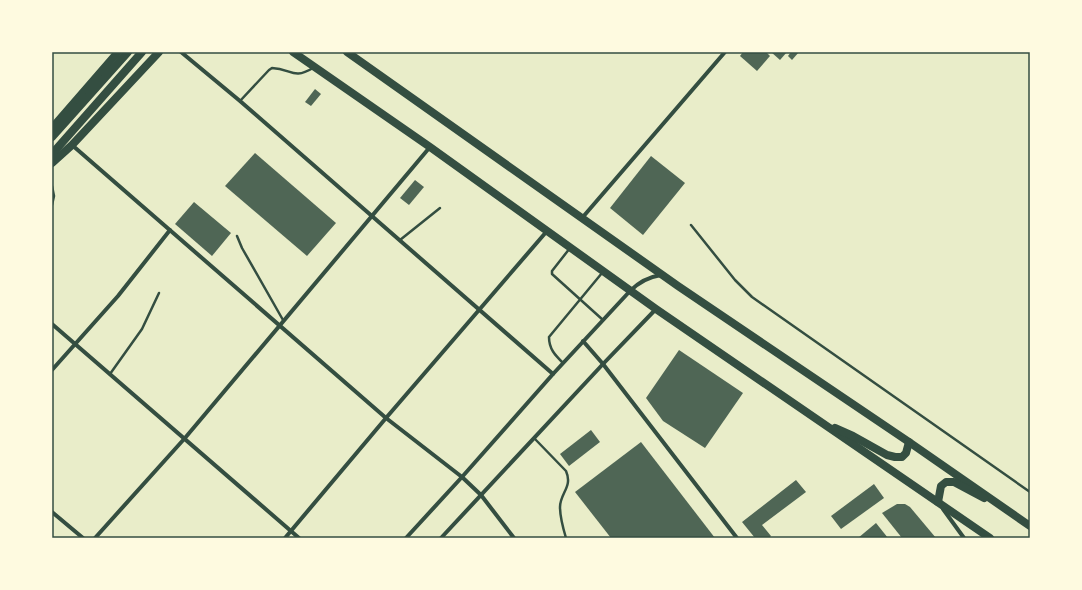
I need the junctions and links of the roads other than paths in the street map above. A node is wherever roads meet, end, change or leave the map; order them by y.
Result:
1 (118, 52) edge
2 (128, 52) edge
3 (142, 52) edge
4 (159, 52) edge
5 (181, 52) edge
6 (293, 52) edge
7 (347, 52) edge
8 (725, 52) edge
9 (315, 67) junction
10 (240, 101) junction
11 (52, 128) edge
12 (52, 137) edge
13 (72, 145) junction
14 (430, 147) junction
15 (52, 154) edge
16 (52, 163) edge
17 (52, 186) edge
18 (52, 205) edge
19 (440, 208) dead end
20 (372, 216) junction
21 (582, 218) junction
22 (691, 225) dead end
23 (170, 230) junction
24 (547, 231) junction
25 (236, 236) dead end
26 (400, 240) junction
27 (570, 248) junction
28 (603, 271) junction
29 (663, 275) junction
30 (630, 291) junction
31 (159, 293) dead end
32 (580, 299) junction
33 (656, 309) junction
34 (480, 310) junction
35 (283, 320) junction
36 (603, 320) junction
37 (52, 324) edge
38 (279, 325) junction
39 (583, 341) junction
40 (74, 344) junction
41 (563, 363) junction
42 (603, 364) junction
43 (52, 370) edge
44 (110, 374) junction
45 (553, 374) junction
46 (386, 418) junction
47 (819, 422) junction
48 (184, 438) junction
49 (534, 438) junction
50 (909, 442) junction
51 (462, 477) junction
52 (1030, 492) edge
53 (481, 495) junction
54 (938, 502) junction
55 (1008, 510) junction
56 (52, 512) edge
57 (1030, 526) edge
58 (291, 531) junction
59 (83, 538) edge
60 (95, 538) edge
61 (285, 538) edge
62 (299, 538) edge
63 (406, 538) edge
64 (441, 538) edge
65 (514, 538) edge
66 (566, 538) edge
67 (736, 538) edge
68 (964, 538) edge
69 (990, 538) edge

1 - 11 main road
2 - 12 main road
3 - 15 main road
4 - 13 main road
5 - 10 street
6 - 9 main road
7 - 21 main road
8 - 21 street
9 - 10 lane
9 - 14 main road
10 - 20 street
13 - 16 main road
13 - 23 street
14 - 20 street
14 - 24 main road
17 - 18 lane
19 - 26 lane
20 - 26 street
20 - 35 street
21 - 29 main road
22 - 52 lane
23 - 38 street
23 - 40 street
24 - 27 main road
24 - 34 street
25 - 35 lane
26 - 34 street
27 - 28 main road
27 - 32 lane
28 - 30 main road
28 - 32 lane
29 - 30 street
29 - 50 main road
30 - 33 main road
30 - 36 street
31 - 44 lane
32 - 36 lane
32 - 41 lane
33 - 42 street
33 - 47 main road
34 - 45 street
34 - 46 street
35 - 38 street
36 - 39 street
37 - 40 street
38 - 46 street
38 - 48 street
39 - 41 street
39 - 42 street
40 - 43 street
40 - 44 street
41 - 45 street
42 - 49 street
42 - 67 street
44 - 48 street
45 - 51 street
46 - 51 street
46 - 58 street
47 - 50 main road
47 - 54 main road
48 - 58 street
48 - 60 street
49 - 53 street
49 - 66 lane
50 - 55 main road
51 - 53 street
51 - 63 street
53 - 64 street
53 - 65 street
54 - 55 main road
54 - 68 street
54 - 69 main road
55 - 57 main road
56 - 59 street
58 - 61 street
58 - 62 street

